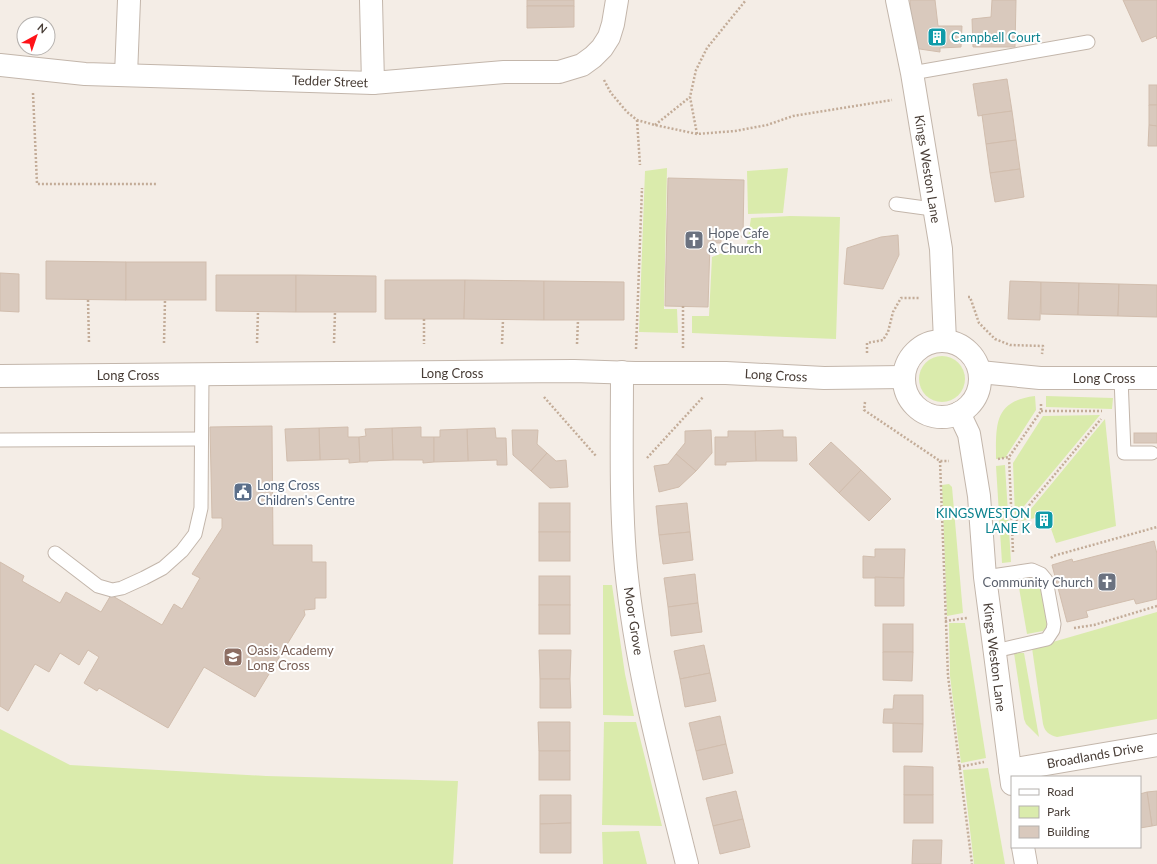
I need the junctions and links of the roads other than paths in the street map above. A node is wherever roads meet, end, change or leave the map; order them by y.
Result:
1 (129, 0) edge
2 (371, 0) edge
3 (617, 0) edge
4 (897, 0) edge
5 (1088, 42) dead end
6 (0, 65) edge
7 (912, 73) junction
8 (126, 75) junction
9 (373, 83) junction
10 (896, 204) dead end
11 (934, 207) junction
12 (945, 341) junction
13 (980, 372) junction
14 (628, 373) junction
15 (202, 375) junction
16 (0, 376) edge
17 (904, 377) junction
18 (1121, 378) junction
19 (1157, 378) edge
20 (959, 413) junction
21 (201, 439) junction
22 (0, 440) edge
23 (1152, 454) dead end
24 (55, 553) dead end
25 (985, 577) junction
26 (995, 652) junction
27 (1157, 744) edge
28 (1015, 776) edge
29 (1011, 777) edge
30 (1023, 848) edge
31 (687, 864) edge
32 (1026, 864) edge

1 - 8 street
2 - 9 street
3 - 9 street, Tedder Street
4 - 7 street, Kings Weston Lane
5 - 7 lane
6 - 8 street, Tedder Street
7 - 11 street, Kings Weston Lane
8 - 9 street, Tedder Street
10 - 11 lane
11 - 12 street, Kings Weston Lane
12 - 13 street
12 - 17 street
13 - 18 street, Long Cross
13 - 20 street
14 - 15 street, Long Cross
14 - 17 street, Long Cross
14 - 31 street, Moor Grove
15 - 16 street, Long Cross
15 - 21 lane
17 - 20 street
18 - 19 street, Long Cross
18 - 23 lane
20 - 25 street, Kings Weston Lane
21 - 22 lane
21 - 24 lane
25 - 26 street, Kings Weston Lane
25 - 26 lane
26 - 29 street, Kings Weston Lane
27 - 28 street, Broadlands Drive
30 - 32 street

